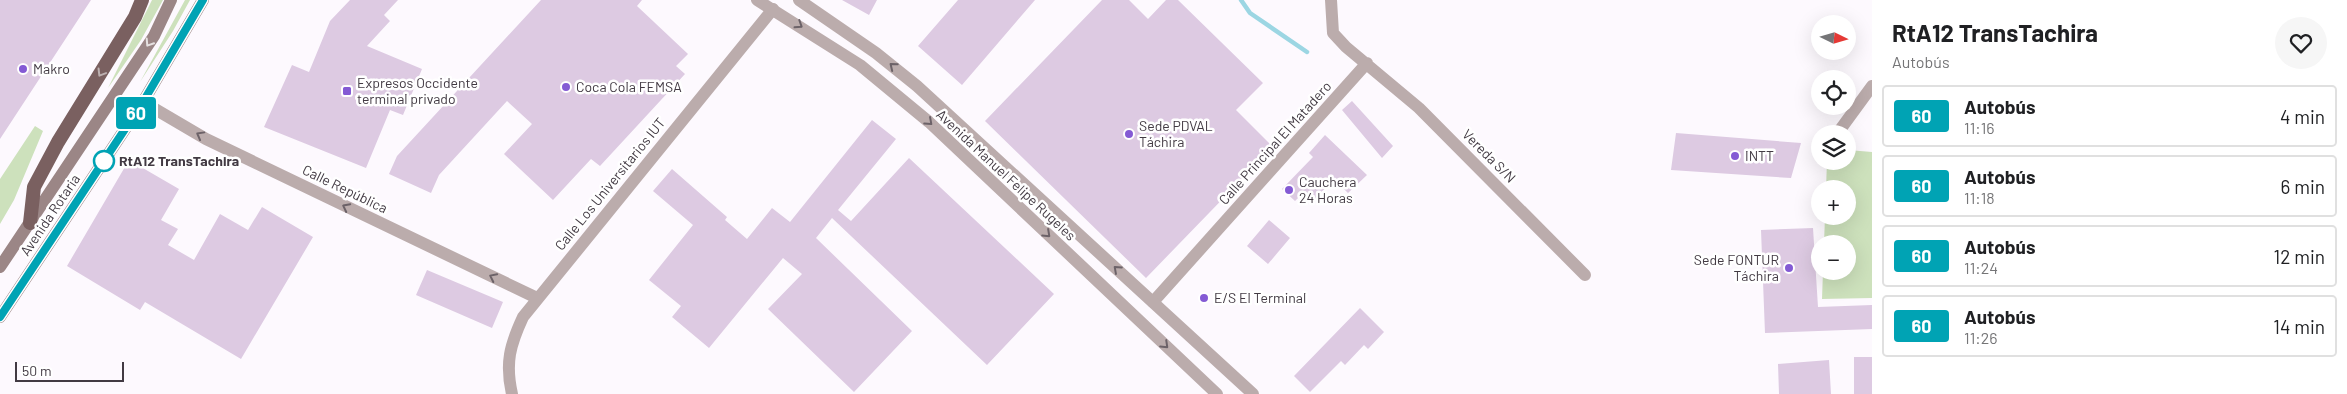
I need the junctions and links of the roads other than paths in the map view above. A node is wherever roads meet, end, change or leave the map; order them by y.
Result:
1 (142, 0) edge
2 (171, 0) edge
3 (203, 0) edge
4 (757, 0) edge
5 (799, 0) edge
6 (1332, 0) edge
7 (773, 9) junction
8 (1366, 63) junction
9 (1872, 86) edge
10 (143, 102) junction
11 (1844, 125) edge
12 (30, 223) junction
13 (0, 267) edge
14 (1585, 275) dead end
15 (537, 298) junction
16 (1153, 302) junction
17 (0, 317) edge
18 (512, 394) edge
19 (1217, 394) edge
20 (1253, 394) edge

1 -> 12 highway
2 -> 12 main road, Avenida Rotaria
3 - 10 main road, Avenida Rotaria
4 - 7 street, Avenida Manuel Felipe Rugeles
16 -> 5 street, Avenida Manuel Felipe Rugeles
6 - 8 street
7 - 15 street, Calle Los Universitarios IUT
7 -> 19 street, Avenida Manuel Felipe Rugeles
8 - 14 street, Vereda S/N
8 - 16 street, Calle Principal El Matadero
9 - 11 street
15 -> 10 street, Calle República
10 - 17 main road, Avenida Rotaria
12 - 13 main road, Avenida Rotaria
15 - 18 street, Calle Los Universitarios IUT
16 - 20 street, Avenida Manuel Felipe Rugeles

